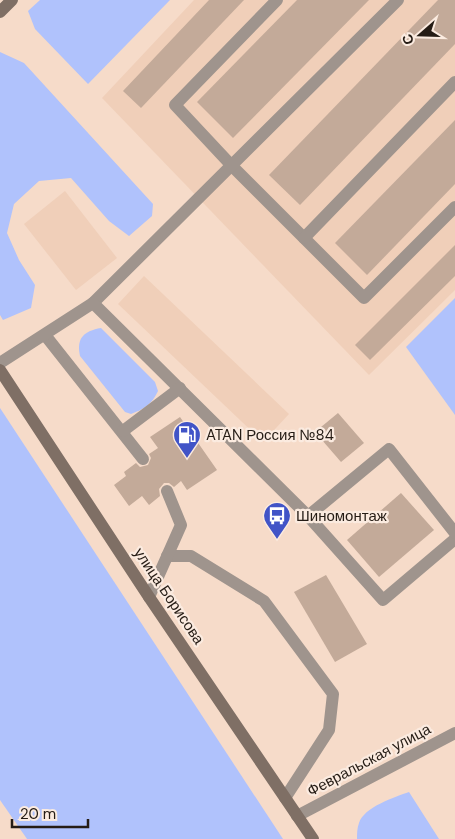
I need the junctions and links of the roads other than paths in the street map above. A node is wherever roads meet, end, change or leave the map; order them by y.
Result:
1 (12, 0) edge
2 (277, 0) edge
3 (398, 0) edge
4 (0, 12) edge
5 (455, 82) edge
6 (232, 166) junction
7 (455, 207) edge
8 (304, 238) junction
9 (93, 303) junction
10 (45, 335) junction
11 (0, 363) edge
12 (0, 370) edge
13 (180, 388) junction
14 (123, 431) junction
15 (143, 459) dead end
16 (167, 492) dead end
17 (308, 516) junction
18 (455, 533) edge
19 (455, 538) edge
20 (167, 556) junction
21 (149, 597) junction
22 (455, 733) edge
23 (285, 798) junction
24 (297, 816) junction
25 (313, 839) edge

1 - 4 main road
2 - 6 lane
3 - 6 lane
5 - 8 lane
6 - 8 lane
6 - 9 lane
7 - 8 lane
9 - 10 lane
9 - 13 lane
10 - 11 lane
10 - 14 lane
12 - 21 main road, улица Борисова
13 - 14 lane
13 - 17 lane
14 - 15 lane
16 - 20 lane
17 - 18 lane
17 - 19 lane
20 - 21 lane
20 - 23 lane
21 - 23 main road, улица Борисова
22 - 24 lane, Февральская улица
23 - 24 main road, улица Борисова
24 - 25 main road, улица Борисова

